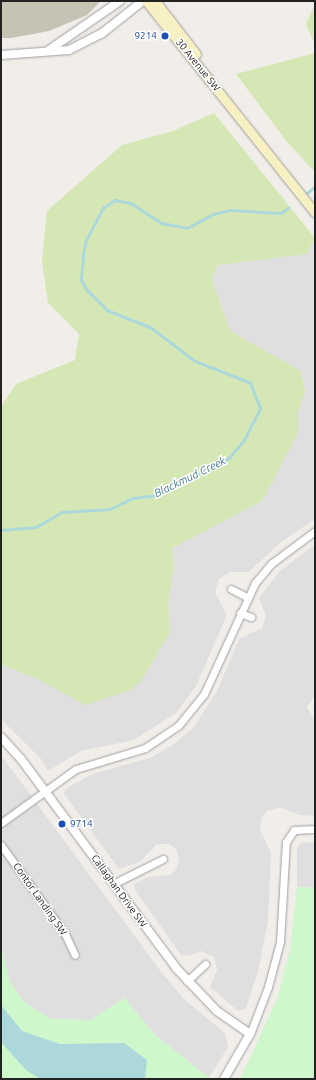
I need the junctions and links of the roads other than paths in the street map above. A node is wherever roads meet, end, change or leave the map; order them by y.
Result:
1 (120, 1) edge
2 (144, 1) edge
3 (155, 1) edge
4 (49, 50) junction
5 (1, 55) edge
6 (251, 129) junction
7 (315, 213) edge
8 (315, 531) edge
9 (231, 589) dead end
10 (247, 597) junction
11 (240, 613) junction
12 (251, 618) dead end
13 (1, 736) edge
14 (45, 790) junction
15 (1, 823) edge
16 (315, 829) edge
17 (1, 845) edge
18 (163, 860) dead end
19 (114, 884) junction
20 (75, 955) dead end
21 (204, 964) dead end
22 (187, 981) junction
23 (250, 1034) junction
24 (224, 1079) edge

1 - 4 street
2 - 4 street
2 - 6 main road, 30 Avenue SW
3 - 6 main road, 30 Avenue SW
4 - 5 street
6 - 7 main road, 30 Avenue SW
8 - 10 street
9 - 10 street
10 - 11 street
11 - 12 street
11 - 14 street
13 - 14 street, Callaghan Drive SW
14 - 15 street
14 - 19 street, Callaghan Drive SW
16 - 23 street
17 - 20 street, Contor Landing SW
18 - 19 street
19 - 22 street, Callaghan Drive SW
21 - 22 street
22 - 23 street, Callaghan Drive SW
23 - 24 street

